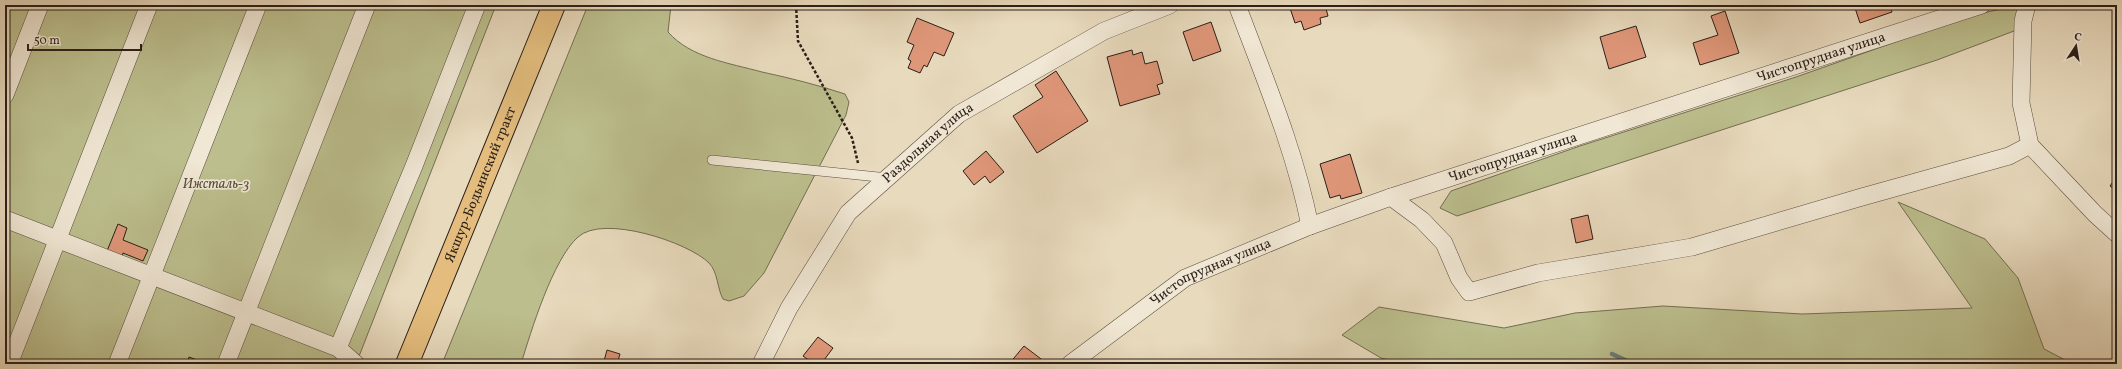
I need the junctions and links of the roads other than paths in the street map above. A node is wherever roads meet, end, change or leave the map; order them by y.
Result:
1 (40, 5) edge
2 (149, 5) edge
3 (258, 5) edge
4 (367, 5) edge
5 (478, 5) edge
6 (554, 5) edge
7 (1170, 5) edge
8 (1237, 5) edge
9 (1982, 5) edge
10 (2027, 5) edge
11 (5, 95) edge
12 (2030, 145) junction
13 (712, 160) dead end
14 (888, 178) junction
15 (1391, 197) junction
16 (5, 219) edge
17 (1310, 226) junction
18 (2117, 234) edge
19 (57, 240) junction
20 (151, 276) junction
21 (245, 313) junction
22 (338, 348) junction
23 (9, 364) edge
24 (117, 364) edge
25 (226, 364) edge
26 (356, 364) edge
27 (407, 364) edge
28 (761, 364) edge
29 (1070, 364) edge

1 - 11 street
2 - 19 street
3 - 20 street
4 - 21 street
5 - 22 street
6 - 27 main road, Якшур-Бодьинский тракт
7 - 14 street, Раздольная улица
8 - 17 street
9 - 15 street, Чистопрудная улица
10 - 12 street
12 - 15 street
12 - 18 street
13 - 14 lane
14 - 28 street, Раздольная улица
15 - 17 street, Чистопрудная улица
16 - 19 street
17 - 29 street, Чистопрудная улица
19 - 20 street
19 - 23 street
20 - 21 street
20 - 24 street
21 - 22 street
21 - 25 street
22 - 26 street

